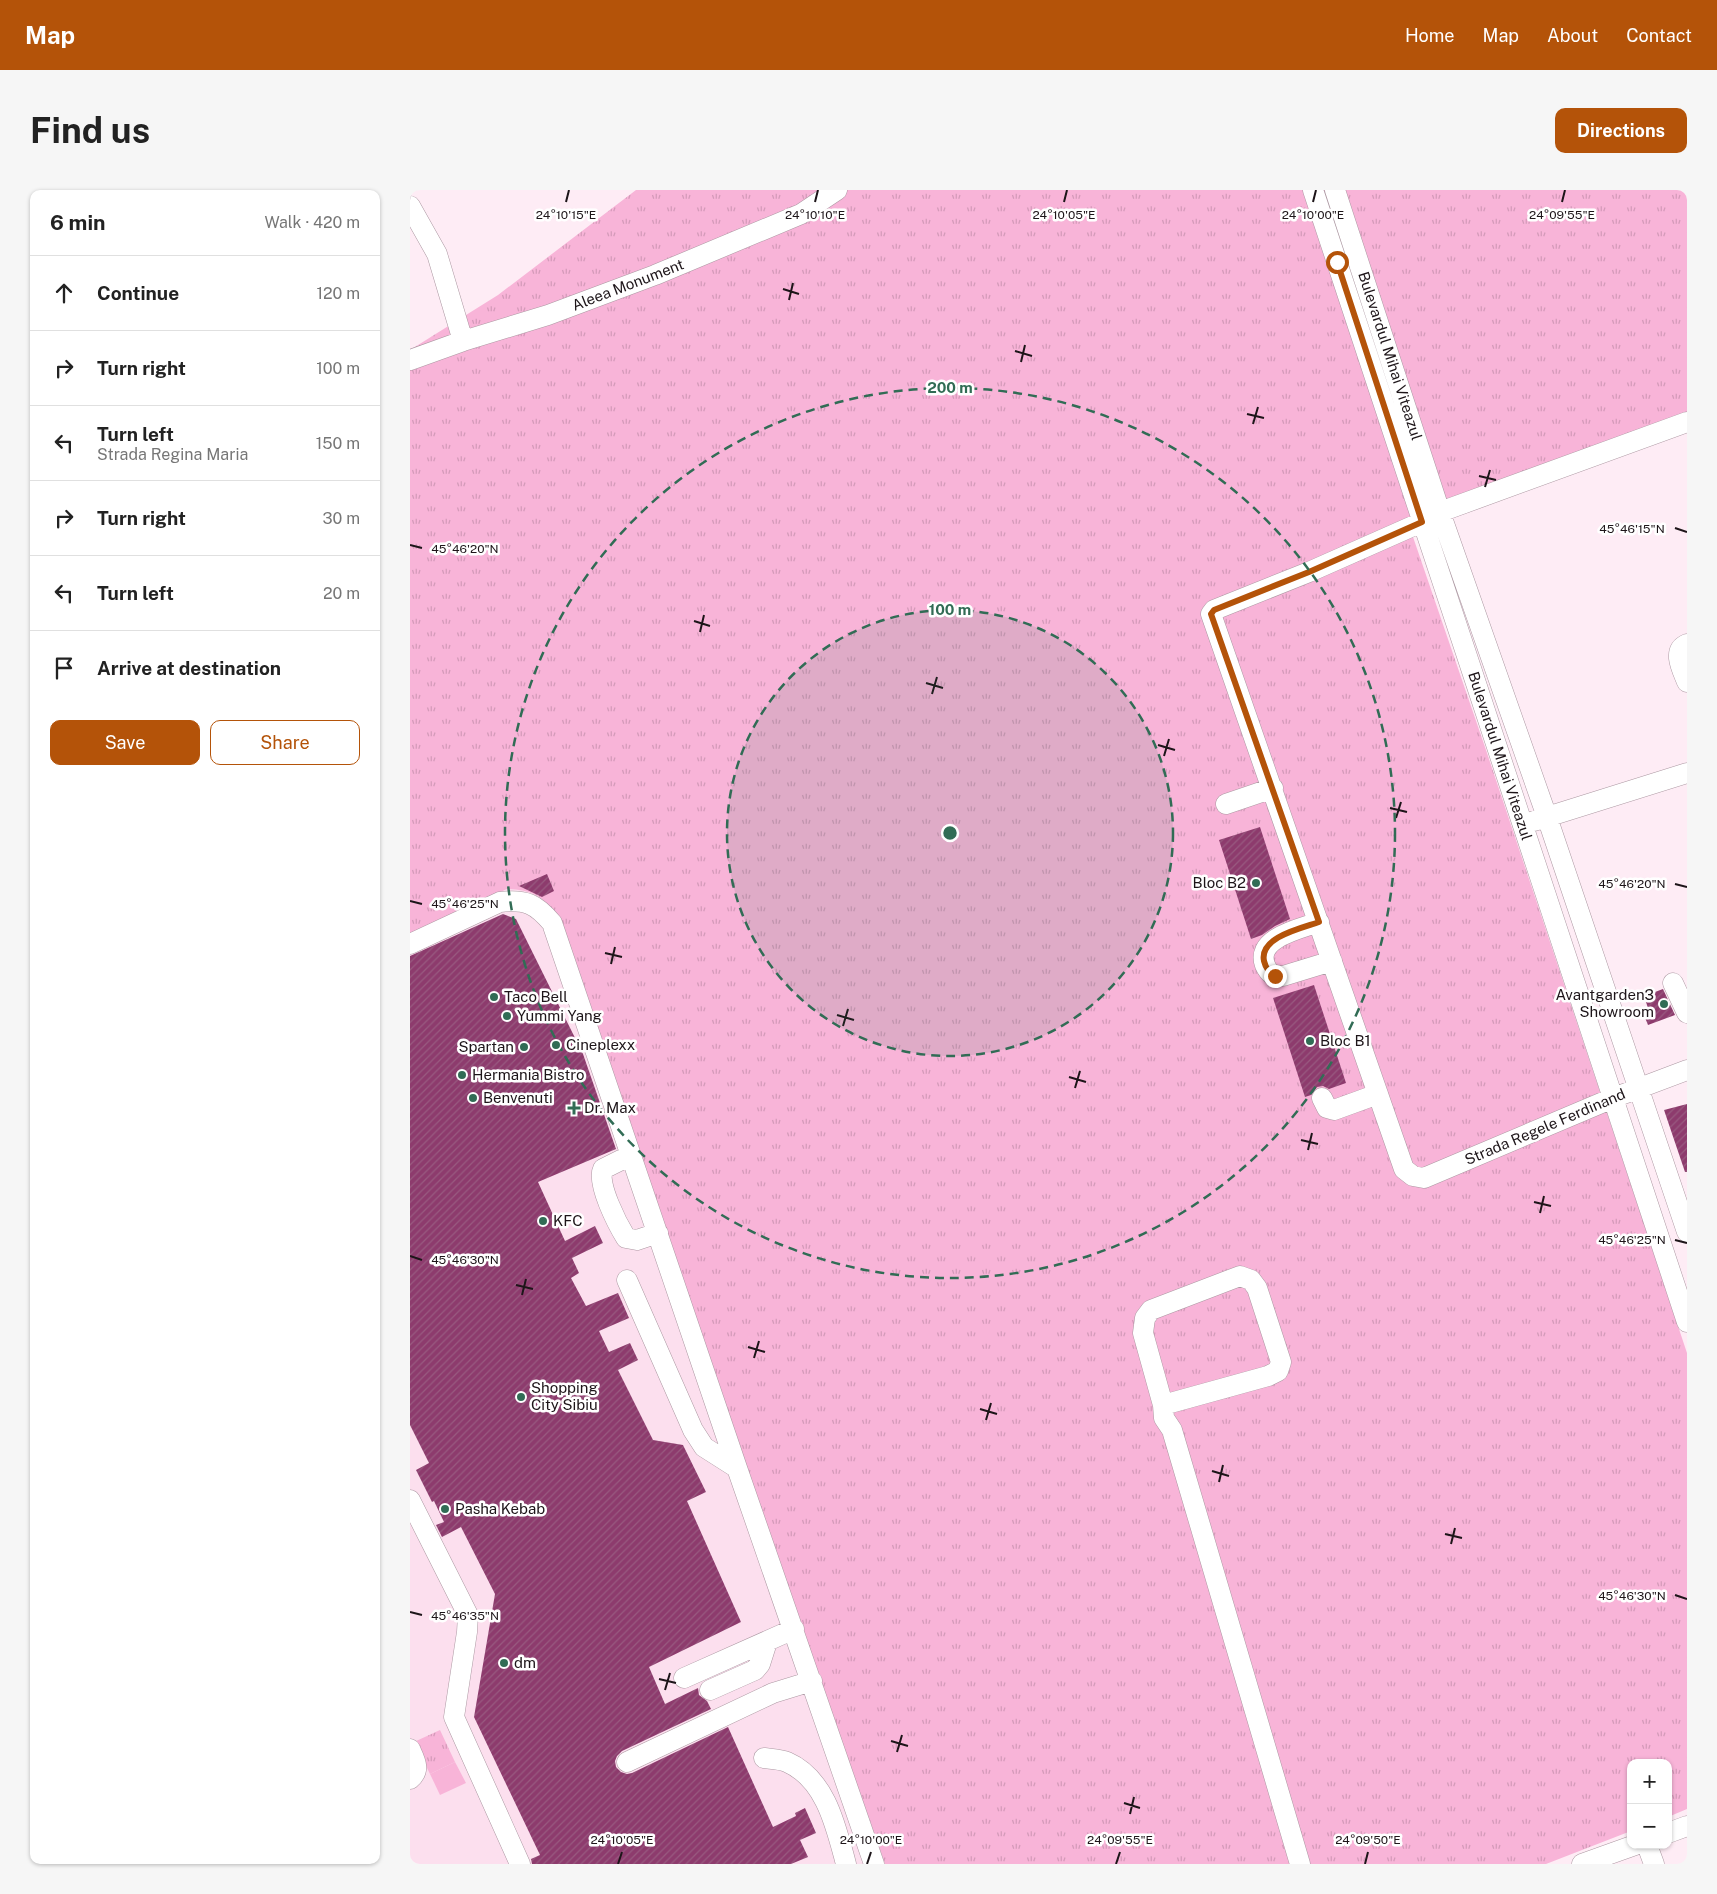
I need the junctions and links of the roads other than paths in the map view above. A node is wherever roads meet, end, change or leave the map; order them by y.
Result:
1 (837, 190) edge
2 (1313, 190) edge
3 (1335, 190) edge
4 (410, 206) edge
5 (1352, 239) junction
6 (1332, 247) junction
7 (463, 341) junction
8 (410, 360) edge
9 (1687, 422) edge
10 (1440, 512) junction
11 (1422, 522) junction
12 (1687, 644) edge
13 (1687, 682) edge
14 (1687, 773) edge
15 (1273, 788) junction
16 (1226, 804) dead end
17 (1547, 817) junction
18 (1522, 825) junction
19 (1319, 922) junction
20 (410, 944) edge
21 (1332, 961) junction
22 (1673, 983) dead end
23 (1687, 1013) edge
24 (1687, 1070) edge
25 (1639, 1088) junction
26 (1378, 1094) junction
27 (1322, 1098) dead end
28 (1613, 1098) junction
29 (631, 1155) junction
30 (1687, 1232) edge
31 (658, 1233) junction
32 (627, 1280) dead end
33 (1687, 1322) edge
34 (1164, 1412) junction
35 (737, 1468) junction
36 (410, 1500) edge
37 (794, 1630) junction
38 (767, 1642) junction
39 (684, 1678) dead end
40 (812, 1681) junction
41 (710, 1690) dead end
42 (410, 1749) edge
43 (764, 1758) dead end
44 (627, 1762) dead end
45 (410, 1779) edge
46 (1687, 1826) edge
47 (1672, 1832) edge
48 (1627, 1848) edge
49 (1648, 1849) edge
50 (520, 1864) edge
51 (846, 1864) edge
52 (874, 1864) edge
53 (1291, 1864) edge
54 (1300, 1864) edge
55 (1582, 1864) edge
56 (1654, 1864) edge

1 - 7 street, Aleea Monument
2 - 6 street, Bulevardul Mihai Viteazul
3 - 5 street, Bulevardul Mihai Viteazul
4 - 7 street
5 - 6 street
5 - 10 street, Bulevardul Mihai Viteazul
6 - 11 street, Bulevardul Mihai Viteazul
7 - 8 street, Aleea Monument
9 - 10 street
10 - 11 street
10 - 17 street, Bulevardul Mihai Viteazul
11 - 15 street
11 - 18 street, Bulevardul Mihai Viteazul
12 - 13 street
14 - 17 street
15 - 16 street
15 - 19 street
17 - 18 street
17 - 25 street, Bulevardul Mihai Viteazul
18 - 28 street, Bulevardul Mihai Viteazul
19 - 21 street
19 - 21 street
20 - 29 street
21 - 26 street
22 - 23 street
24 - 25 street, Strada Regele Ferdinand
25 - 28 street, Strada Regele Ferdinand
25 - 30 street, Bulevardul Mihai Viteazul
26 - 27 street
26 - 28 street, Strada Regele Ferdinand
28 - 33 street, Bulevardul Mihai Viteazul
29 - 31 street
29 - 31 street
31 - 35 street
32 - 35 street
34 - 34 street
34 - 53 street
34 - 54 street
35 - 37 street
36 - 50 street
37 - 38 street
37 - 40 street
38 - 39 street
38 - 41 street
40 - 44 street
40 - 52 street
42 - 45 street
43 - 51 street
46 - 47 street
48 - 55 street
49 - 56 street

